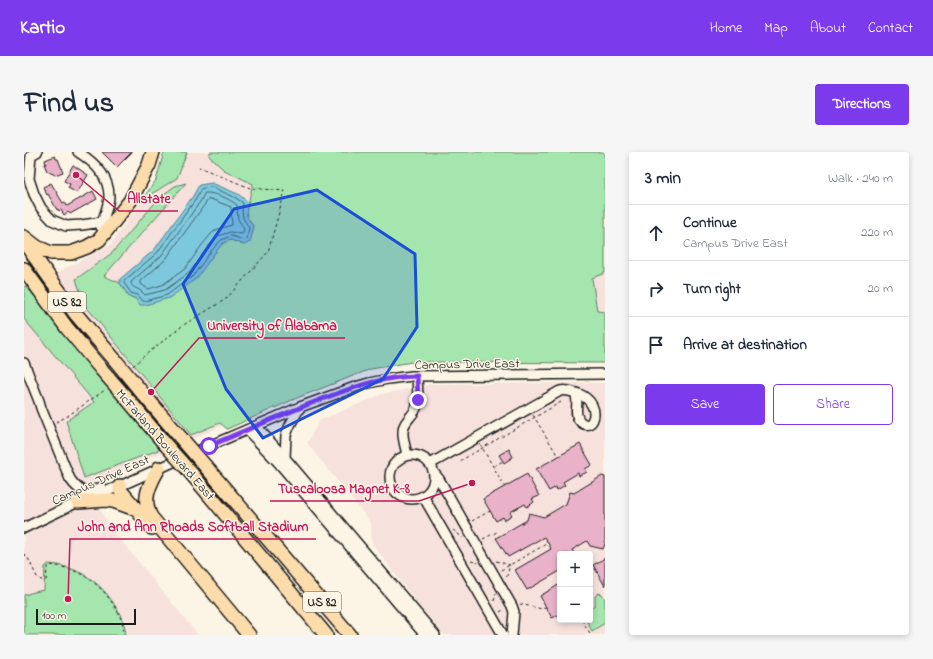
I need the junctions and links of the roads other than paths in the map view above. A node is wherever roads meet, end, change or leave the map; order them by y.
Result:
1 (78, 152) edge
2 (153, 152) edge
3 (33, 153) edge
4 (102, 222) junction
5 (24, 237) edge
6 (99, 240) junction
7 (24, 242) edge
8 (24, 270) edge
9 (24, 363) edge
10 (605, 374) edge
11 (417, 376) junction
12 (574, 393) dead end
13 (300, 407) junction
14 (256, 426) junction
15 (247, 430) junction
16 (407, 455) junction
17 (285, 458) junction
18 (160, 468) junction
19 (432, 469) junction
20 (120, 486) junction
21 (424, 496) junction
22 (78, 502) junction
23 (136, 510) junction
24 (151, 517) junction
25 (24, 528) edge
26 (242, 635) edge
27 (249, 635) edge
28 (326, 635) edge
29 (350, 635) edge
30 (425, 635) edge
31 (435, 635) edge
32 (503, 635) edge
33 (512, 635) edge

1 - 4 street
2 - 6 highway
3 - 4 street
4 - 6 street
5 - 6 highway
7 - 29 highway, McFarland Boulevard East / US 82, bridge
8 - 28 highway, McFarland Boulevard East / US 82, bridge
9 - 20 street
10 - 11 street, Campus Drive East
11 - 13 street, Campus Drive East
11 - 16 street
12 - 19 street
13 - 14 street, Campus Drive East
13 - 17 street
14 - 15 street, Campus Drive East
14 - 17 street
15 - 18 street, Campus Drive East
15 - 30 street
16 - 19 street
16 - 21 street
17 - 31 street
18 - 20 street, Campus Drive East
18 - 24 highway
19 - 21 street
19 - 33 street
20 - 22 street, Campus Drive East
20 - 23 highway
20 - 24 highway
21 - 32 street
22 - 23 highway
22 - 25 street, Campus Drive East
23 - 26 highway
24 - 27 highway

